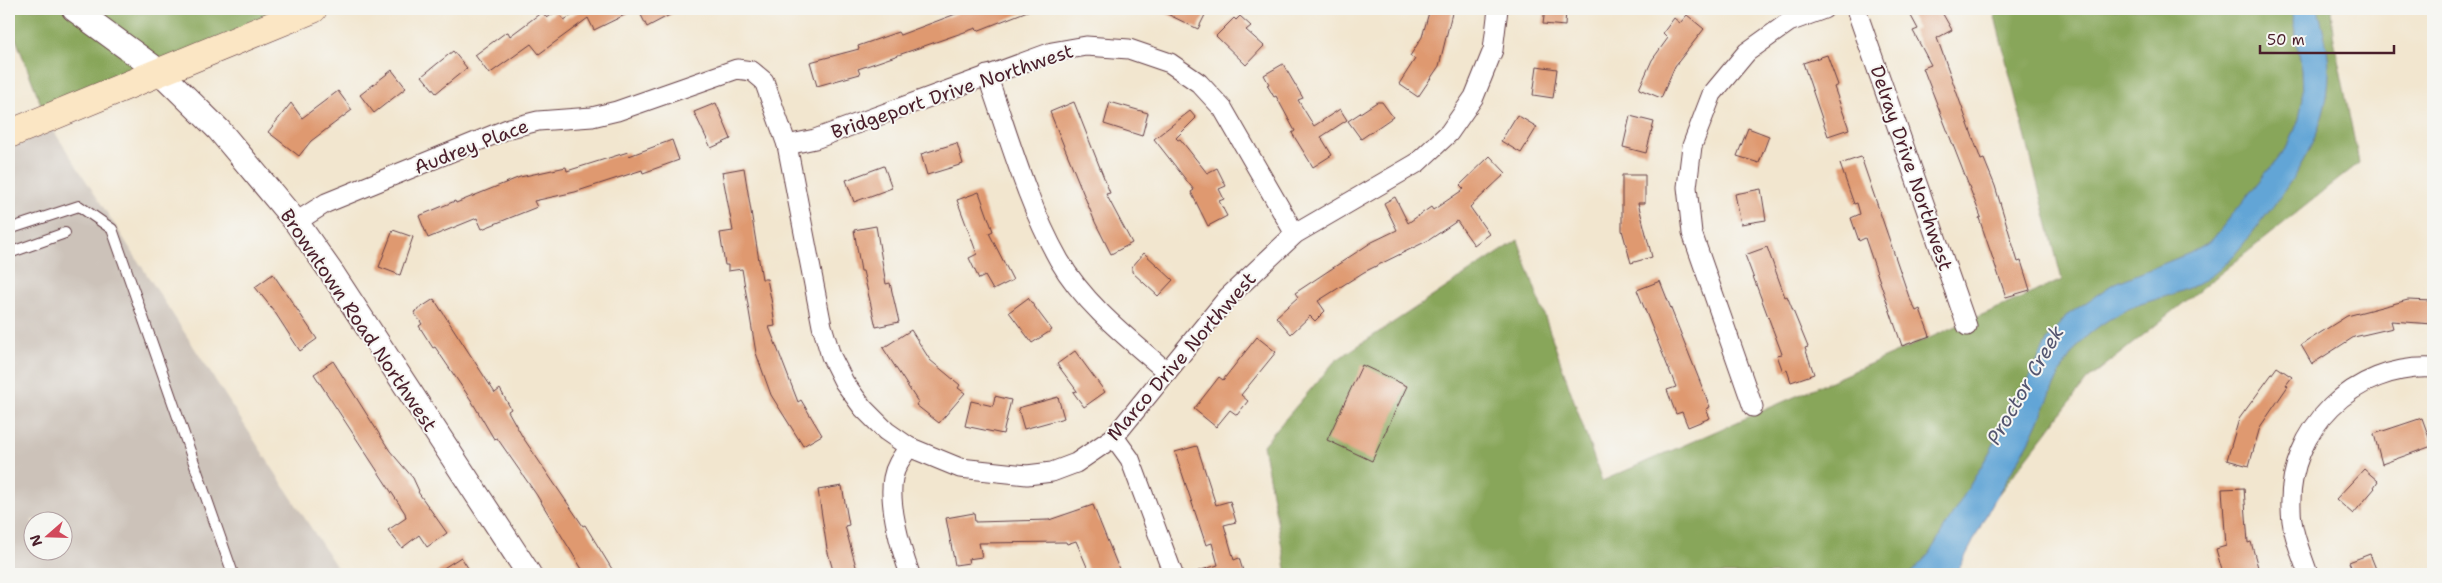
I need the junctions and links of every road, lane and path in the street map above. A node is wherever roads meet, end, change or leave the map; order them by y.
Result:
1 (74, 9) edge
2 (314, 9) edge
3 (1498, 9) edge
4 (1824, 9) edge
5 (1856, 9) edge
6 (160, 72) junction
7 (987, 76) junction
8 (684, 88) joint
9 (9, 134) edge
10 (787, 145) junction
11 (296, 222) junction
12 (9, 229) edge
13 (65, 233) dead end
14 (1295, 234) junction
15 (9, 253) edge
16 (1967, 326) dead end
17 (2433, 368) edge
18 (1167, 372) junction
19 (1753, 407) dead end
20 (1114, 437) junction
21 (909, 447) junction
22 (233, 574) edge
23 (529, 574) edge
24 (910, 574) edge
25 (1173, 574) edge
26 (2308, 574) edge

1 - 6 street, Browntown Road Northwest
2 - 6 main road
3 - 14 street, Marco Drive Northwest
4 - 19 street
5 - 16 street, Delray Drive Northwest
6 - 9 main road
6 - 11 street, Browntown Road Northwest
7 - 10 street, Bridgeport Drive Northwest
7 - 14 street, Bridgeport Drive Northwest
7 - 18 street
8 - 10 street, Marco Drive Northwest
8 - 11 street, Audrey Place
10 - 21 street, Marco Drive Northwest
11 - 23 street, Browntown Road Northwest
12 - 22 lane
13 - 15 lane
14 - 18 street, Marco Drive Northwest
17 - 26 street
18 - 20 street, Marco Drive Northwest
20 - 21 street, Marco Drive Northwest
20 - 25 street
21 - 24 street

